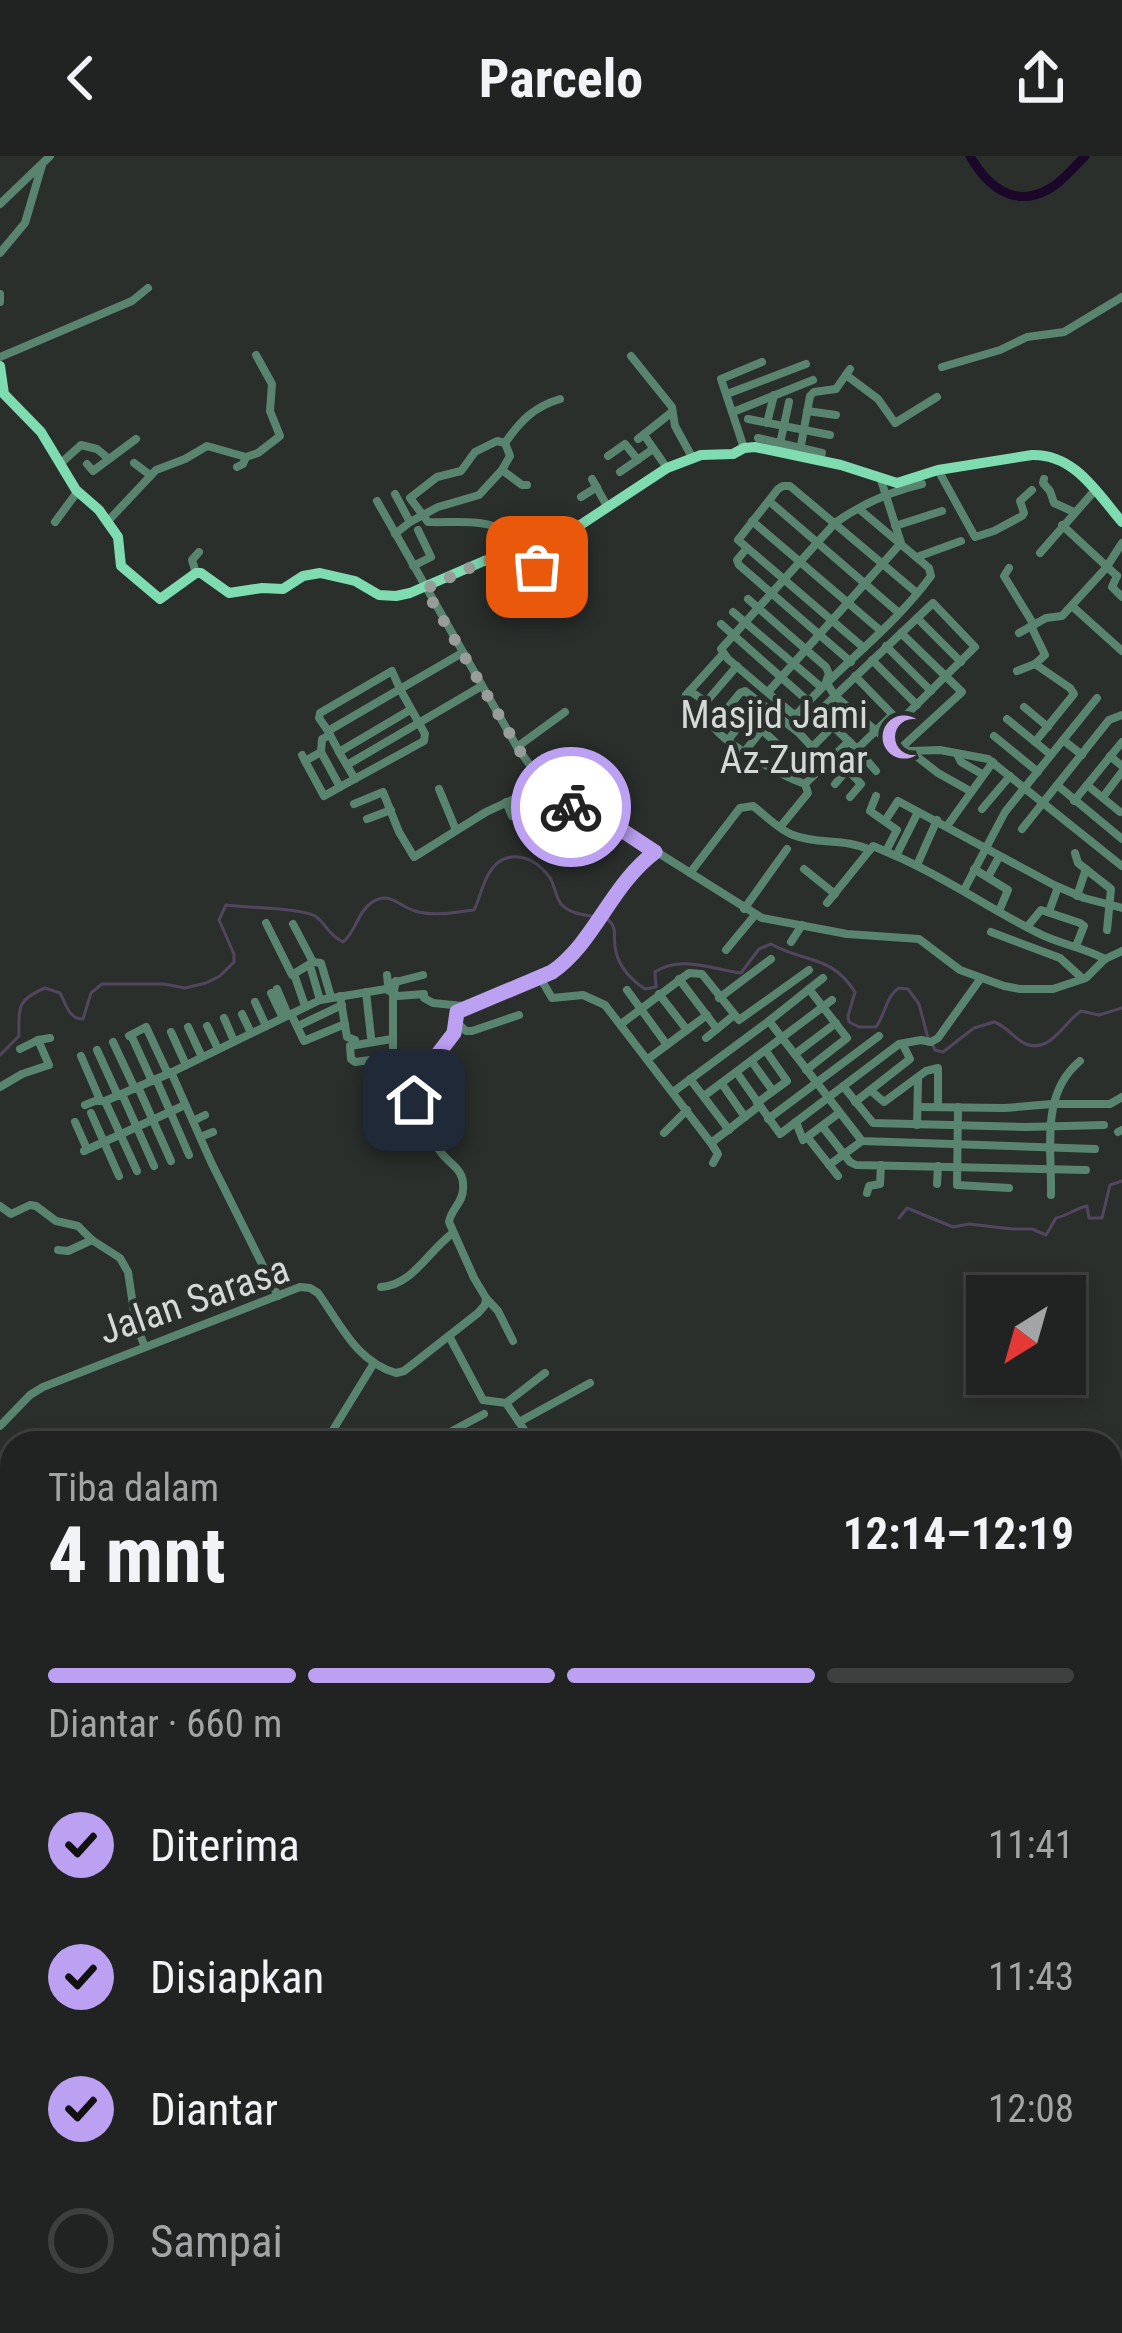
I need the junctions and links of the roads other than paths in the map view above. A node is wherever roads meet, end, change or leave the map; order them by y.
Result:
1 (50, 156) edge
2 (42, 165) junction
3 (0, 204) edge
4 (0, 253) edge
5 (148, 288) dead end
6 (1122, 297) edge
7 (256, 355) dead end
8 (631, 356) dead end
9 (0, 362) edge
10 (762, 362) dead end
11 (806, 364) dead end
12 (942, 367) dead end
13 (813, 380) dead end
14 (727, 394) junction
15 (774, 395) junction
16 (937, 397) dead end
17 (560, 399) dead end
18 (789, 403) dead end
19 (674, 411) junction
20 (807, 411) junction
21 (733, 412) junction
22 (836, 416) dead end
23 (748, 419) dead end
24 (767, 423) junction
25 (783, 426) junction
26 (803, 430) junction
27 (830, 435) dead end
28 (136, 439) dead end
29 (758, 439) dead end
30 (505, 442) junction
31 (779, 447) junction
32 (744, 448) junction
33 (653, 449) junction
34 (799, 452) junction
35 (822, 453) dead end
36 (608, 456) dead end
37 (246, 457) junction
38 (692, 457) junction
39 (109, 459) junction
40 (638, 460) junction
41 (61, 464) junction
42 (87, 464) dead end
43 (134, 464) dead end
44 (666, 466) junction
45 (237, 467) dead end
46 (502, 470) junction
47 (938, 470) junction
48 (620, 472) dead end
49 (150, 475) junction
50 (1044, 479) dead end
51 (922, 484) dead end
52 (527, 485) dead end
53 (632, 487) dead end
54 (1096, 489) junction
55 (884, 490) junction
56 (1033, 490) dead end
57 (78, 491) junction
58 (395, 494) dead end
59 (581, 497) dead end
60 (377, 501) dead end
61 (769, 501) junction
62 (608, 509) junction
63 (859, 509) junction
64 (942, 511) dead end
65 (1074, 512) junction
66 (423, 515) junction
67 (108, 521) junction
68 (752, 521) junction
69 (55, 522) dead end
70 (410, 522) junction
71 (1122, 522) edge
72 (835, 524) junction
73 (1062, 525) junction
74 (895, 526) junction
75 (499, 528) dead end
76 (529, 529) dead end
77 (418, 530) dead end
78 (395, 534) junction
79 (961, 541) dead end
80 (818, 543) junction
81 (1122, 543) edge
82 (901, 544) junction
83 (528, 548) junction
84 (747, 548) junction
85 (199, 553) dead end
86 (1040, 553) dead end
87 (916, 557) junction
88 (800, 561) junction
89 (882, 563) junction
90 (413, 566) junction
91 (1009, 568) dead end
92 (1106, 568) junction
93 (196, 573) junction
94 (542, 574) dead end
95 (1120, 575) edge
96 (784, 580) junction
97 (864, 583) junction
98 (279, 589) junction
99 (425, 589) junction
100 (917, 593) junction
101 (771, 595) junction
102 (1122, 597) edge
103 (748, 599) dead end
104 (848, 602) junction
105 (286, 604) dead end
106 (1072, 606) junction
107 (758, 608) junction
108 (733, 612) dead end
109 (899, 613) junction
110 (916, 618) junction
111 (832, 620) junction
112 (745, 622) junction
113 (721, 624) dead end
114 (1032, 626) junction
115 (881, 631) junction
116 (901, 633) junction
117 (1018, 633) dead end
118 (819, 635) junction
119 (734, 636) junction
120 (886, 646) junction
121 (864, 648) junction
122 (806, 650) junction
123 (1122, 651) edge
124 (462, 653) junction
125 (723, 654) junction
126 (872, 660) junction
127 (851, 662) junction
128 (961, 662) junction
129 (932, 663) junction
130 (794, 664) junction
131 (1035, 664) junction
132 (737, 666) junction
133 (1017, 671) dead end
134 (855, 676) junction
135 (916, 676) junction
136 (946, 677) junction
137 (782, 678) junction
138 (825, 684) junction
139 (481, 686) junction
140 (400, 689) junction
141 (931, 691) junction
142 (768, 692) junction
143 (835, 695) junction
144 (1097, 698) dead end
145 (759, 701) junction
146 (808, 701) junction
147 (917, 705) junction
148 (1024, 707) dead end
149 (410, 710) junction
150 (565, 712) dead end
151 (818, 712) junction
152 (775, 714) junction
153 (1033, 715) junction
154 (1122, 715) edge
155 (897, 718) junction
156 (1007, 719) dead end
157 (418, 723) junction
158 (833, 726) junction
159 (1048, 727) junction
160 (762, 730) junction
161 (875, 730) junction
162 (1021, 730) junction
163 (798, 732) junction
164 (329, 733) junction
165 (994, 736) dead end
166 (916, 737) junction
167 (728, 740) junction
168 (1063, 740) junction
169 (1035, 742) junction
170 (1122, 742) edge
171 (778, 743) junction
172 (853, 745) junction
173 (518, 747) junction
174 (812, 747) junction
175 (905, 750) junction
176 (746, 751) junction
177 (321, 752) junction
178 (339, 752) junction
179 (958, 754) junction
180 (834, 755) junction
181 (1052, 755) junction
182 (1082, 755) junction
183 (1110, 756) junction
184 (764, 761) junction
185 (797, 762) junction
186 (993, 762) junction
187 (347, 765) junction
188 (848, 769) junction
189 (1122, 769) edge
190 (876, 771) dead end
191 (1038, 772) junction
192 (982, 774) junction
193 (785, 775) junction
194 (1010, 776) junction
195 (356, 779) junction
196 (1113, 783) junction
197 (544, 784) junction
198 (806, 784) junction
199 (835, 784) dead end
200 (1057, 785) junction
201 (1087, 785) junction
202 (340, 788) junction
203 (1025, 788) junction
204 (440, 790) dead end
205 (1122, 790) edge
206 (970, 791) junction
207 (876, 796) dead end
208 (850, 797) dead end
209 (1102, 797) junction
210 (1074, 801) junction
211 (506, 802) junction
212 (1043, 803) junction
213 (353, 804) dead end
214 (571, 806) junction
215 (982, 809) dead end
216 (391, 810) junction
217 (1121, 811) edge
218 (919, 812) junction
219 (512, 816) dead end
220 (1061, 817) junction
221 (367, 820) dead end
222 (885, 821) junction
223 (942, 823) junction
224 (614, 825) junction
225 (781, 827) junction
226 (1053, 827) dead end
227 (1107, 827) junction
228 (1022, 829) dead end
229 (456, 830) junction
230 (552, 837) dead end
231 (1122, 841) edge
232 (606, 847) dead end
233 (787, 849) dead end
234 (985, 849) junction
235 (869, 850) junction
236 (655, 852) junction
237 (891, 853) junction
238 (1076, 853) dead end
239 (1000, 857) junction
240 (1111, 858) junction
241 (917, 865) junction
242 (1122, 866) edge
243 (804, 868) dead end
244 (974, 869) junction
245 (1086, 869) junction
246 (690, 873) junction
247 (988, 877) junction
248 (1102, 882) junction
249 (1058, 887) junction
250 (964, 890) junction
251 (835, 894) junction
252 (1077, 896) junction
253 (827, 903) dead end
254 (1096, 903) junction
255 (1108, 906) junction
256 (1122, 908) edge
257 (744, 909) junction
258 (999, 910) junction
259 (1049, 912) junction
260 (755, 915) junction
261 (266, 923) dead end
262 (293, 924) dead end
263 (802, 925) junction
264 (1027, 927) junction
265 (1107, 930) dead end
266 (991, 932) dead end
267 (791, 942) dead end
268 (1076, 946) junction
269 (726, 950) dead end
270 (1122, 951) edge
271 (771, 959) dead end
272 (1105, 959) junction
273 (312, 966) junction
274 (809, 970) dead end
275 (424, 975) dead end
276 (539, 976) junction
277 (295, 977) dead end
278 (823, 978) dead end
279 (980, 978) junction
280 (679, 979) junction
281 (1083, 979) junction
282 (808, 989) junction
283 (627, 990) dead end
284 (274, 991) dead end
285 (366, 992) junction
286 (659, 994) junction
287 (393, 995) junction
288 (719, 998) junction
289 (338, 999) junction
290 (320, 1000) junction
291 (255, 1002) dead end
292 (828, 1004) junction
293 (305, 1006) junction
294 (465, 1007) junction
295 (640, 1008) junction
296 (242, 1014) dead end
297 (519, 1015) dead end
298 (706, 1015) junction
299 (287, 1016) junction
300 (733, 1016) junction
301 (224, 1018) dead end
302 (769, 1021) junction
303 (455, 1022) junction
304 (836, 1023) junction
305 (345, 1024) junction
306 (621, 1024) junction
307 (207, 1026) dead end
308 (266, 1026) junction
309 (298, 1026) junction
310 (188, 1027) dead end
311 (717, 1029) junction
312 (687, 1030) junction
313 (171, 1032) dead end
314 (251, 1034) junction
315 (879, 1036) dead end
316 (370, 1037) junction
317 (392, 1037) junction
318 (50, 1038) dead end
319 (706, 1038) dead end
320 (782, 1038) junction
321 (38, 1040) junction
322 (234, 1041) junction
323 (113, 1042) dead end
324 (903, 1044) junction
325 (667, 1045) junction
326 (20, 1049) dead end
327 (218, 1049) junction
328 (98, 1050) dead end
329 (766, 1051) junction
330 (795, 1054) junction
331 (81, 1056) dead end
332 (202, 1058) junction
333 (648, 1059) junction
334 (1080, 1061) dead end
335 (752, 1062) junction
336 (185, 1065) junction
337 (806, 1070) junction
338 (170, 1073) junction
339 (736, 1073) junction
340 (690, 1079) junction
341 (917, 1079) junction
342 (154, 1080) junction
343 (815, 1083) junction
344 (722, 1084) junction
345 (843, 1086) junction
346 (0, 1087) edge
347 (136, 1088) junction
348 (871, 1090) junction
349 (773, 1091) junction
350 (673, 1092) junction
351 (120, 1095) junction
352 (704, 1096) junction
353 (827, 1097) junction
354 (1122, 1097) edge
355 (103, 1101) junction
356 (855, 1102) junction
357 (1052, 1104) junction
358 (185, 1105) junction
359 (758, 1105) junction
360 (938, 1106) junction
361 (958, 1106) junction
362 (919, 1107) junction
363 (1026, 1107) junction
364 (687, 1110) junction
365 (170, 1112) junction
366 (838, 1113) junction
367 (206, 1115) dead end
368 (745, 1118) junction
369 (768, 1119) junction
370 (153, 1120) junction
371 (193, 1121) junction
372 (796, 1121) junction
373 (75, 1122) dead end
374 (917, 1125) junction
375 (822, 1126) junction
376 (957, 1126) junction
377 (1052, 1126) junction
378 (1104, 1126) dead end
379 (1026, 1127) junction
380 (137, 1128) junction
381 (729, 1130) junction
382 (213, 1132) dead end
383 (664, 1133) dead end
384 (121, 1134) junction
385 (200, 1138) junction
386 (808, 1138) junction
387 (105, 1142) junction
388 (862, 1142) junction
389 (711, 1143) junction
390 (957, 1146) junction
391 (1051, 1147) junction
392 (1095, 1149) dead end
393 (844, 1154) junction
394 (189, 1155) dead end
395 (171, 1161) dead end
396 (713, 1163) dead end
397 (881, 1165) junction
398 (154, 1166) dead end
399 (829, 1166) junction
400 (938, 1166) junction
401 (957, 1166) junction
402 (1052, 1168) junction
403 (1086, 1170) dead end
404 (137, 1171) dead end
405 (838, 1175) dead end
406 (119, 1176) dead end
407 (938, 1184) dead end
408 (1009, 1188) dead end
409 (867, 1193) dead end
410 (1051, 1195) dead end
411 (0, 1206) edge
412 (453, 1233) junction
413 (96, 1243) junction
414 (58, 1250) dead end
415 (85, 1254) dead end
416 (381, 1287) dead end
417 (278, 1296) junction
418 (486, 1298) junction
419 (449, 1336) junction
420 (513, 1341) dead end
421 (145, 1347) junction
422 (104, 1349) dead end
423 (109, 1360) junction
424 (374, 1363) junction
425 (545, 1373) dead end
426 (590, 1383) dead end
427 (488, 1402) junction
428 (506, 1403) junction
429 (519, 1422) junction
430 (0, 1426) edge
431 (332, 1431) edge
432 (452, 1431) dead end
433 (525, 1431) edge

1 - 2 street
2 - 3 street
2 - 4 street
5 - 9 street
6 - 12 street
7 - 37 street
8 - 19 street
9 - 41 main road
10 - 14 street
11 - 14 street
13 - 15 street
14 - 21 street
15 - 21 street
15 - 24 street
16 - 20 street
17 - 30 street
18 - 25 street
19 - 33 street
19 - 38 street
20 - 22 street
20 - 26 street
21 - 32 street
23 - 24 street
24 - 25 street
25 - 26 street
25 - 31 street
26 - 27 street
26 - 34 street
28 - 39 street
29 - 31 street
30 - 46 street
30 - 66 street
31 - 32 main road
31 - 34 main road
32 - 38 main road
33 - 40 street
33 - 44 street
34 - 35 street
34 - 55 main road
36 - 40 street
37 - 45 street
37 - 49 street
38 - 44 main road
39 - 41 street
39 - 42 street
40 - 48 street
41 - 57 main road
43 - 49 street
44 - 53 street
44 - 62 main road
46 - 52 street
46 - 66 street
47 - 54 main road
47 - 55 main road
47 - 56 street
49 - 67 street
50 - 65 street
51 - 55 street
54 - 65 street
54 - 71 main road
55 - 63 street
55 - 74 street
57 - 67 main road
57 - 69 street
58 - 70 street
59 - 62 street
60 - 78 street
61 - 68 street
61 - 72 street
61 - 80 street
62 - 83 main road
63 - 72 street
63 - 82 street
64 - 74 street
65 - 73 street
66 - 70 street
66 - 75 street
67 - 93 main road
68 - 84 street
68 - 88 street
70 - 78 street
72 - 80 street
72 - 89 street
73 - 86 street
73 - 92 street
74 - 82 street
76 - 83 street
77 - 90 street
78 - 90 street
79 - 87 street
80 - 88 street
80 - 97 street
81 - 92 street
82 - 87 street
82 - 89 street
83 - 94 street
83 - 99 main road
84 - 96 street
84 - 101 street
85 - 93 street
87 - 100 street
88 - 96 street
88 - 104 street
89 - 97 street
89 - 100 street
90 - 99 street
91 - 114 street
92 - 95 street
92 - 106 street
93 - 98 main road
95 - 102 street
96 - 101 street
96 - 111 street
97 - 104 street
97 - 109 street
98 - 99 main road
98 - 105 street
99 - 124 street
100 - 109 street
101 - 107 street
101 - 118 street
103 - 107 street
104 - 111 street
104 - 115 street
106 - 114 street
106 - 123 street
107 - 112 street
107 - 122 street
108 - 112 street
109 - 115 street
110 - 116 street
110 - 128 street
110 - 128 street
111 - 118 street
111 - 121 street
112 - 119 street
112 - 130 street
113 - 119 street
114 - 117 street
114 - 131 street
115 - 121 street
116 - 120 street
116 - 129 street
118 - 122 street
118 - 127 street
119 - 125 street
119 - 137 street
120 - 126 street
120 - 135 street
121 - 127 street
122 - 130 street
122 - 138 street
124 - 139 street
124 - 140 street
125 - 132 street
125 - 132 street
126 - 134 street
126 - 147 street
127 - 138 street
128 - 136 street
129 - 135 street
129 - 136 street
130 - 137 street
130 - 138 street
131 - 133 street
131 - 159 street
132 - 142 street
134 - 143 street
134 - 155 street
135 - 141 street
136 - 141 street
136 - 166 street
137 - 142 street
137 - 146 street
138 - 143 street
138 - 146 street
139 - 157 street
139 - 173 street
140 - 149 street
140 - 164 street
140 - 164 street
141 - 147 street
142 - 146 street
143 - 151 street
143 - 161 street
144 - 168 street
145 - 152 street
145 - 167 street
145 - 167 street
147 - 155 street
148 - 153 street
149 - 157 street
149 - 178 street
150 - 173 street
151 - 158 street
151 - 163 street
152 - 160 street
152 - 163 street
153 - 159 street
153 - 162 street
154 - 182 street
155 - 161 street
155 - 166 street
156 - 162 street
157 - 187 street
157 - 195 street
158 - 172 street
158 - 174 street
159 - 169 street
160 - 171 street
160 - 176 street
161 - 172 street
161 - 175 street
162 - 169 street
163 - 174 street
164 - 177 street
164 - 178 street
165 - 191 street
166 - 175 street
167 - 176 street
168 - 181 street
168 - 182 street
169 - 181 street
170 - 183 street
171 - 184 street
171 - 185 street
172 - 180 street
172 - 190 street
173 - 197 street
174 - 185 street
175 - 179 street
175 - 206 street
176 - 184 street
177 - 202 street
177 - 202 street
178 - 187 street
179 - 186 street
179 - 192 street
180 - 188 street
180 - 198 street
181 - 191 street
182 - 200 street
183 - 189 street
183 - 201 street
184 - 193 street
185 - 193 street
186 - 192 street
186 - 194 street
187 - 195 street
188 - 199 street
188 - 208 street
189 - 196 street
191 - 203 street
192 - 206 street
193 - 198 street
194 - 203 street
194 - 215 street
195 - 202 street
196 - 205 street
196 - 209 street
197 - 211 street
197 - 214 street
198 - 225 street
200 - 210 street
200 - 212 street
201 - 209 street
201 - 210 street
203 - 212 street
203 - 234 street
204 - 229 street
206 - 223 street
207 - 222 street
209 - 217 street
210 - 227 street
211 - 219 street
211 - 229 street
212 - 220 street
212 - 228 street
213 - 216 street
214 - 224 street
214 - 230 street
216 - 221 street
216 - 229 street
217 - 227 street
218 - 222 street
218 - 223 street
218 - 237 street
220 - 226 street
220 - 240 street
222 - 237 street
223 - 234 street
223 - 241 street
224 - 232 street
224 - 236 street
225 - 235 street
225 - 246 street
227 - 231 street
231 - 240 street
233 - 257 street
234 - 239 street
234 - 244 street
235 - 237 street
235 - 251 street
236 - 246 street
236 - 276 street
237 - 241 street
238 - 245 street
239 - 247 street
239 - 249 street
240 - 242 street
241 - 250 street
243 - 251 street
244 - 247 street
244 - 250 street
245 - 248 street
245 - 252 street
246 - 257 street
247 - 258 street
248 - 254 street
248 - 255 street
249 - 252 street
249 - 259 street
250 - 258 street
251 - 253 street
252 - 254 street
254 - 255 street
255 - 256 street
255 - 265 street
257 - 260 street
258 - 264 street
259 - 264 street
259 - 268 street
260 - 263 street
260 - 269 street
261 - 273 street
262 - 273 street
263 - 267 street
263 - 279 street
264 - 268 street
266 - 281 street
268 - 272 street
270 - 272 street
271 - 288 street
272 - 281 street
273 - 289 street
273 - 290 street
274 - 300 street
275 - 287 street
276 - 294 street
276 - 306 street
277 - 293 street
278 - 282 street
279 - 281 street
279 - 324 street
280 - 286 street
280 - 288 street
280 - 298 street
282 - 292 street
282 - 302 street
283 - 295 street
284 - 299 street
285 - 287 street
285 - 289 street
285 - 316 street
286 - 295 street
286 - 312 street
287 - 294 street
287 - 317 street
288 - 300 street
289 - 290 street
289 - 305 street
289 - 309 street
290 - 293 street
291 - 308 street
292 - 304 street
292 - 320 street
293 - 299 street
294 - 303 street
295 - 306 street
295 - 325 street
296 - 314 street
297 - 303 street
298 - 311 street
298 - 312 street
299 - 308 street
299 - 309 street
300 - 311 street
301 - 322 street
302 - 320 street
302 - 340 street
303 - 412 street
304 - 330 street
304 - 337 street
305 - 309 street
305 - 316 street
306 - 333 street
307 - 327 street
308 - 314 street
310 - 332 street
311 - 319 street
312 - 325 street
313 - 336 street
314 - 322 street
315 - 343 street
316 - 317 street
317 - 317 street
318 - 321 street
320 - 329 street
320 - 330 street
321 - 326 street
321 - 346 street
322 - 327 street
323 - 347 street
324 - 345 street
324 - 348 street
325 - 333 street
327 - 332 street
328 - 351 street
329 - 335 street
329 - 349 street
330 - 337 street
331 - 355 street
332 - 336 street
333 - 350 street
334 - 357 street
335 - 339 street
335 - 349 street
336 - 338 street
337 - 343 street
338 - 342 street
338 - 342 street
338 - 358 street
339 - 344 street
339 - 359 street
340 - 350 street
340 - 352 street
341 - 348 street
341 - 360 street
341 - 362 street
342 - 347 street
342 - 365 street
343 - 353 street
343 - 369 street
344 - 352 street
344 - 368 street
345 - 353 street
345 - 356 street
347 - 351 street
347 - 370 street
348 - 356 street
349 - 359 street
350 - 364 street
351 - 355 street
351 - 380 street
352 - 381 street
353 - 366 street
353 - 372 street
354 - 357 street
355 - 384 street
355 - 387 street
356 - 374 street
357 - 363 street
357 - 377 street
358 - 365 street
358 - 371 street
359 - 368 street
359 - 369 street
360 - 361 street
360 - 362 street
361 - 363 street
361 - 376 street
362 - 374 street
363 - 379 street
364 - 383 street
364 - 389 street
365 - 370 street
365 - 394 street
366 - 375 street
366 - 388 street
367 - 371 street
368 - 381 street
369 - 372 street
370 - 380 street
370 - 395 street
371 - 385 street
372 - 386 street
373 - 387 street
374 - 376 street
375 - 386 street
375 - 393 street
376 - 379 street
376 - 390 street
377 - 378 street
377 - 379 street
377 - 391 street
380 - 384 street
380 - 398 street
381 - 389 street
382 - 385 street
384 - 387 street
384 - 404 street
385 - 417 street
386 - 399 street
387 - 406 street
388 - 390 street
388 - 393 street
389 - 396 street
390 - 391 street
390 - 401 street
391 - 392 street
391 - 402 street
393 - 397 street
393 - 399 street
397 - 400 street
397 - 409 street
399 - 405 street
400 - 401 street
400 - 407 street
401 - 402 street
401 - 408 street
402 - 403 street
402 - 410 street
411 - 413 street
412 - 416 street
412 - 418 street
413 - 414 street
413 - 415 street
413 - 421 street
417 - 421 street, Jalan Sarasa
417 - 424 street, Jalan Sarasa
418 - 419 street
418 - 420 street
419 - 424 street
419 - 427 street
421 - 423 street, Jalan Sarasa
422 - 423 street
423 - 430 street, Jalan Sarasa
424 - 431 street
425 - 428 street
426 - 429 street
427 - 428 street
427 - 432 street
428 - 429 street
429 - 433 street

